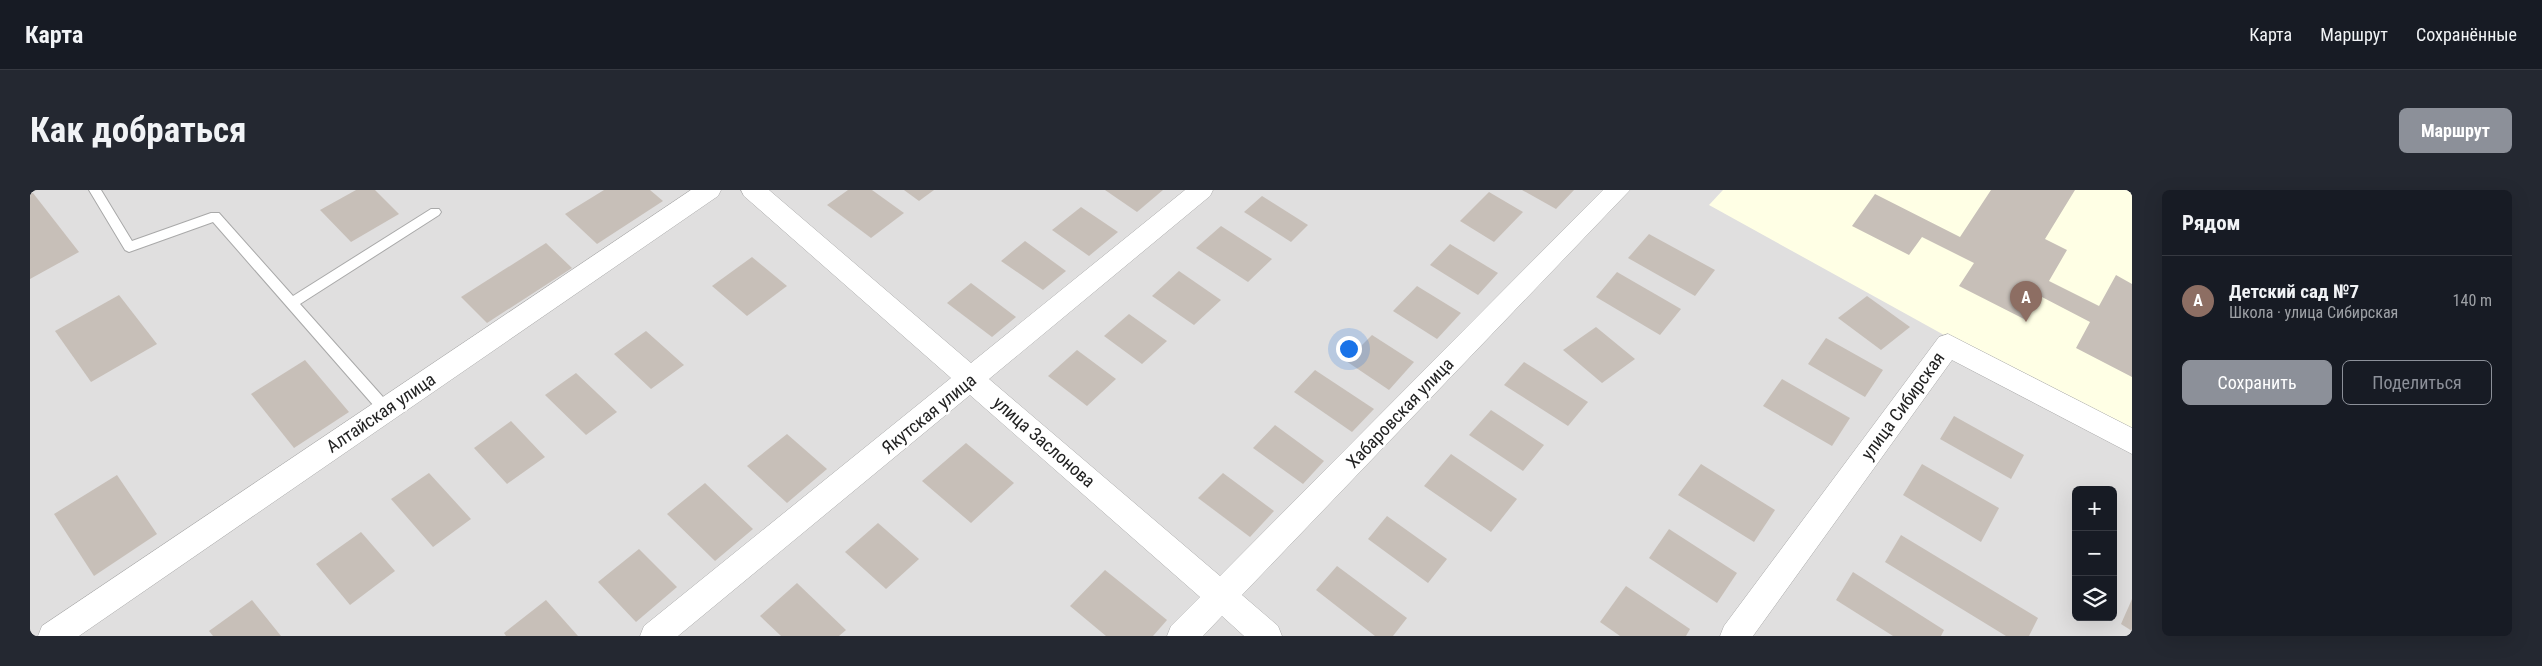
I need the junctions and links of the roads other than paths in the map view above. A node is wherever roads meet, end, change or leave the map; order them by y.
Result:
1 (95, 190) edge
2 (709, 190) edge
3 (753, 190) edge
4 (1201, 190) edge
5 (1618, 190) edge
6 (435, 212) dead end
7 (292, 303) junction
8 (971, 380) junction
9 (386, 410) junction
10 (2132, 442) edge
11 (1220, 596) junction
12 (53, 636) edge
13 (655, 636) edge
14 (1182, 636) edge
15 (1267, 636) edge
16 (1735, 636) edge

1 - 7 lane
2 - 9 street, Алтайская улица
3 - 8 street, улица Заслонова
4 - 8 street, Якутская улица
5 - 11 street, Хабаровская улица
6 - 7 lane
7 - 9 lane
8 - 11 street, улица Заслонова
8 - 13 street, Якутская улица
9 - 12 street, Алтайская улица
10 - 16 street, улица Сибирская
11 - 14 street, Хабаровская улица
11 - 15 street, улица Заслонова

